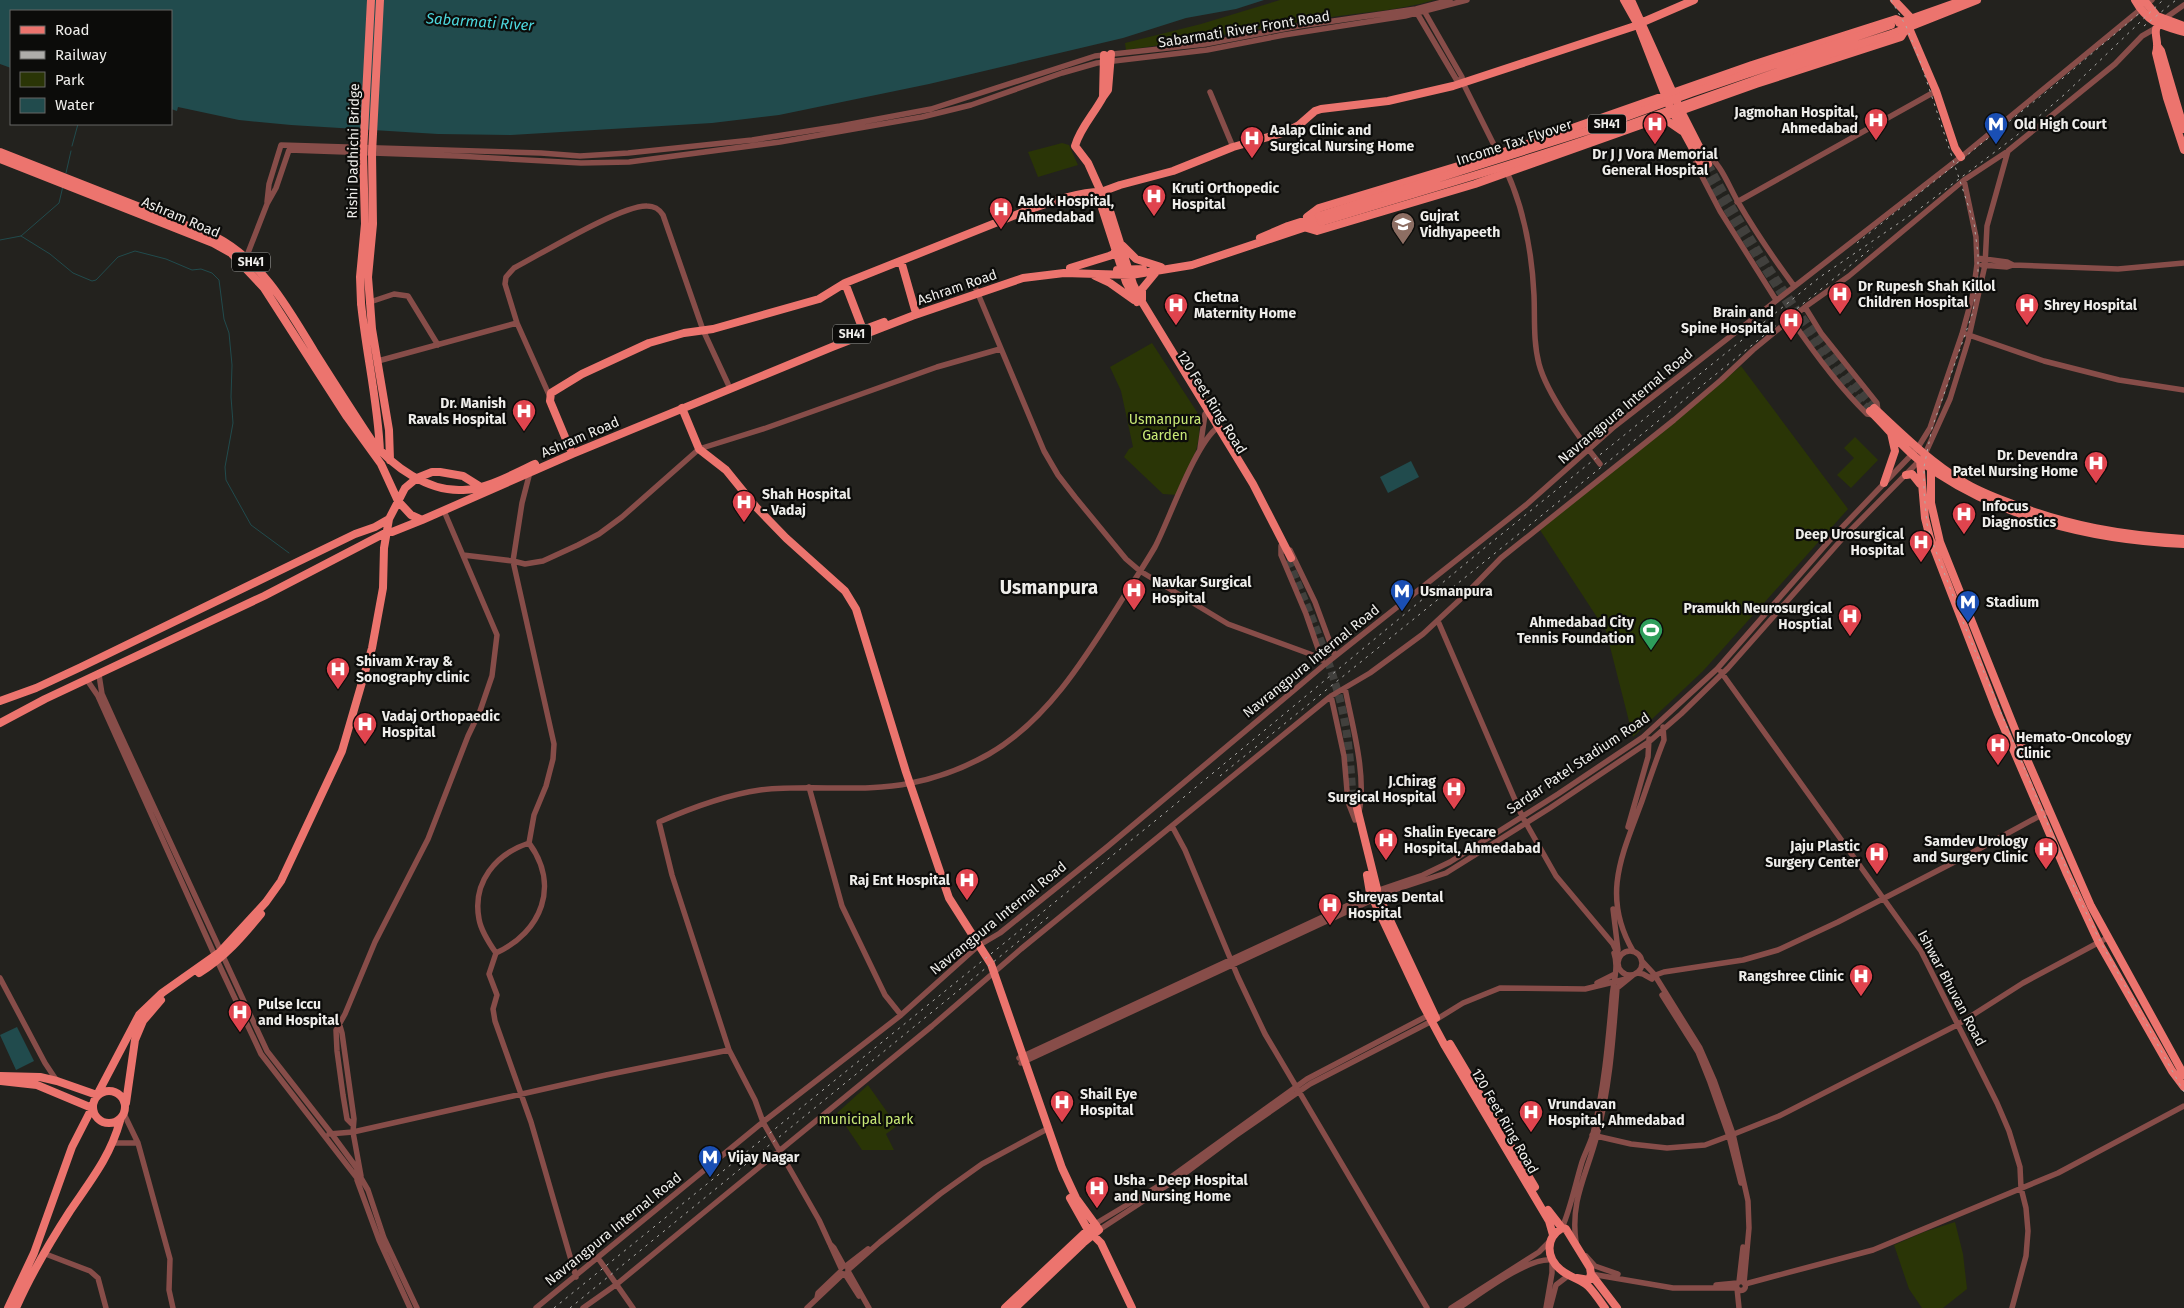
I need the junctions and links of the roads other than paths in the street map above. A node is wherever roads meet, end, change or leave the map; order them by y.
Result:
1 (371, 0) edge
2 (380, 0) edge
3 (1450, 0) edge
4 (1467, 0) edge
5 (1624, 0) edge
6 (1632, 0) edge
7 (1694, 0) edge
8 (1894, 0) edge
9 (1964, 0) edge
10 (1977, 0) edge
11 (2134, 0) edge
12 (2145, 3) edge
13 (2184, 5) edge
14 (1420, 11) junction
15 (1633, 12) junction
16 (1911, 18) junction
17 (2164, 19) junction
18 (1640, 23) junction
19 (1906, 26) junction
20 (2156, 26) junction
21 (2184, 26) edge
22 (2184, 32) edge
23 (2158, 47) junction
24 (1108, 58) junction
25 (1660, 73) junction
26 (1463, 84) junction
27 (1684, 89) junction
28 (1936, 91) junction
29 (1210, 92) dead end
30 (1671, 98) junction
31 (1655, 100) junction
32 (1690, 108) junction
33 (1677, 113) junction
34 (1663, 118) junction
35 (2184, 129) edge
36 (1688, 133) junction
37 (787, 138) junction
38 (1233, 146) junction
39 (2184, 150) edge
40 (2008, 151) junction
41 (0, 152) edge
42 (1699, 153) junction
43 (1498, 154) junction
44 (1961, 156) junction
45 (0, 159) edge
46 (1706, 165) tunnel mouth
47 (1507, 173) junction
48 (1964, 180) junction
49 (1101, 192) junction
50 (1737, 202) junction
51 (267, 204) junction
52 (1303, 224) junction
53 (1119, 246) junction
54 (244, 260) junction
55 (901, 261) junction
56 (1977, 261) junction
57 (1985, 262) junction
58 (2184, 263) edge
59 (1070, 268) junction
60 (1159, 270) junction
61 (1127, 273) junction
62 (1092, 274) junction
63 (845, 283) junction
64 (1794, 286) junction
65 (977, 291) junction
66 (1776, 300) junction
67 (370, 302) junction
68 (1140, 302) junction
69 (1805, 307) junction
70 (915, 310) junction
71 (1791, 319) junction
72 (517, 324) junction
73 (703, 330) junction
74 (863, 330) junction
75 (1962, 332) junction
76 (1969, 335) junction
77 (438, 345) junction
78 (1000, 349) junction
79 (378, 361) junction
80 (728, 384) junction
81 (2184, 390) edge
82 (550, 397) junction
83 (682, 408) junction
84 (1874, 411) junction
85 (1206, 412) junction
86 (1216, 428) junction
87 (1890, 431) junction
88 (570, 449) junction
89 (699, 449) junction
90 (380, 450) junction
91 (1590, 451) junction
92 (1915, 451) junction
93 (1199, 453) junction
94 (1922, 457) junction
95 (390, 460) junction
96 (381, 464) junction
97 (1931, 468) junction
98 (1603, 469) junction
99 (530, 472) junction
100 (1906, 475) junction
101 (417, 478) junction
102 (1884, 483) junction
103 (479, 486) junction
104 (1921, 486) junction
105 (398, 501) junction
106 (1860, 509) junction
107 (444, 511) junction
108 (1866, 515) junction
109 (388, 519) junction
110 (422, 520) junction
111 (390, 532) junction
112 (2184, 539) edge
113 (1830, 540) junction
114 (2184, 544) edge
115 (1283, 546) junction
116 (1836, 546) junction
117 (463, 555) junction
118 (1289, 559) tunnel mouth
119 (514, 561) junction
120 (1140, 571) junction
121 (1438, 621) junction
122 (1976, 633) junction
123 (1968, 636) junction
124 (1335, 656) junction
125 (1323, 661) junction
126 (1718, 669) junction
127 (1723, 674) junction
128 (99, 675) junction
129 (87, 680) junction
130 (1344, 688) junction
131 (1331, 696) junction
132 (0, 701) edge
133 (1661, 721) junction
134 (0, 723) edge
135 (1664, 730) junction
136 (1648, 732) junction
137 (1650, 741) junction
138 (1641, 748) junction
139 (1648, 757) junction
140 (910, 783) junction
141 (809, 787) junction
142 (1354, 803) tunnel mouth
143 (2049, 811) junction
144 (2041, 814) junction
145 (1522, 816) junction
146 (1356, 818) junction
147 (1527, 822) junction
148 (1172, 826) junction
149 (529, 843) junction
150 (1376, 895) junction
151 (1883, 897) junction
152 (2107, 938) junction
153 (2099, 943) junction
154 (978, 946) junction
155 (1633, 951) junction
156 (496, 953) junction
157 (219, 956) junction
158 (1618, 959) junction
159 (1642, 961) junction
160 (1232, 963) junction
161 (992, 971) junction
162 (1615, 974) junction
163 (1636, 974) junction
164 (1652, 976) junction
165 (0, 978) edge
166 (1627, 978) junction
167 (1613, 981) junction
168 (901, 1015) junction
169 (1433, 1017) junction
170 (1957, 1025) junction
171 (729, 1050) junction
172 (1022, 1060) junction
173 (45, 1064) junction
174 (2184, 1075) edge
175 (0, 1076) edge
176 (40, 1077) junction
177 (0, 1080) edge
178 (57, 1081) junction
179 (37, 1085) junction
180 (2184, 1087) edge
181 (1298, 1089) junction
182 (97, 1095) junction
183 (521, 1095) junction
184 (126, 1103) junction
185 (2184, 1107) edge
186 (92, 1108) junction
187 (122, 1117) junction
188 (763, 1122) junction
189 (1046, 1129) junction
190 (353, 1132) junction
191 (331, 1133) junction
192 (1731, 1135) junction
193 (1594, 1136) junction
194 (326, 1137) junction
195 (114, 1143) junction
196 (138, 1143) junction
197 (780, 1149) junction
198 (359, 1178) junction
199 (2021, 1188) junction
200 (1562, 1228) junction
201 (1094, 1230) junction
202 (1553, 1235) junction
203 (1548, 1243) junction
204 (1576, 1243) junction
205 (1580, 1251) junction
206 (43, 1253) junction
207 (598, 1258) junction
208 (1552, 1260) junction
209 (844, 1270) junction
210 (1591, 1274) junction
211 (576, 1277) junction
212 (1573, 1277) junction
213 (1613, 1277) junction
214 (616, 1284) junction
215 (1741, 1285) junction
216 (1600, 1288) junction
217 (1484, 1289) junction
218 (8, 1308) edge
219 (16, 1308) edge
220 (106, 1308) edge
221 (173, 1308) edge
222 (410, 1308) edge
223 (417, 1308) edge
224 (536, 1308) edge
225 (582, 1308) edge
226 (633, 1308) edge
227 (808, 1308) edge
228 (868, 1308) edge
229 (1005, 1308) edge
230 (1015, 1308) edge
231 (1132, 1308) edge
232 (1136, 1308) edge
233 (1427, 1308) edge
234 (1451, 1308) edge
235 (1459, 1308) edge
236 (1546, 1308) edge
237 (1550, 1308) edge
238 (1605, 1308) edge
239 (1617, 1308) edge
240 (1738, 1308) edge
241 (2012, 1308) edge

1 - 90 main road, Rishi Dadhichi Bridge, bridge
2 - 67 main road, Rishi Dadhichi Bridge, bridge
3 - 14 street
4 - 14 street
5 - 15 main road
6 - 15 main road
7 - 18 main road
8 - 16 main road
9 - 16 main road, SH41
10 - 19 main road
11 - 12 main road
12 - 17 main road
12 - 20 main road
12 - 44 street, Navrangpura Internal Road
13 - 17 street
14 - 24 street
14 - 26 street
15 - 18 main road
16 - 19 main road, SH41
17 - 20 main road
17 - 21 main road
18 - 25 main road
18 - 26 main road
19 - 27 main road
19 - 28 main road
19 - 32 main road
19 - 52 main road, Income Tax Flyover / SH41, bridge
20 - 22 main road
20 - 23 main road
20 - 40 street
23 - 35 main road
23 - 39 main road
24 - 37 street
24 - 49 main road, 120 Feet Ring Road
25 - 27 main road
25 - 30 main road
25 - 31 main road
26 - 38 main road
26 - 43 street
27 - 30 main road
28 - 44 main road
28 - 50 street
29 - 38 street
30 - 31 main road
30 - 33 main road
31 - 43 main road
32 - 33 main road
32 - 36 main road
33 - 34 main road
33 - 36 main road
34 - 36 main road
34 - 47 main road
36 - 42 main road
37 - 51 street
37 - 51 street
38 - 49 main road
40 - 48 street
40 - 57 street
41 - 54 main road, Ashram Road / SH41
42 - 46 main road
42 - 50 street
42 - 66 street
43 - 47 street
43 - 52 main road
44 - 64 street, Navrangpura Internal Road
45 - 54 main road, Ashram Road
47 - 52 main road
47 - 91 street
48 - 56 street, Sardar Patel Stadium Road
48 - 69 street
49 - 53 main road, 120 Feet Ring Road
49 - 55 main road
50 - 64 street
51 - 54 street
52 - 60 main road, Ashram Road / SH41
53 - 59 main road
53 - 60 main road
53 - 61 main road, 120 Feet Ring Road
54 - 90 main road, Ashram Road / SH41
54 - 96 main road, Ashram Road
55 - 63 main road
55 - 70 main road
56 - 57 street
56 - 75 street, Sardar Patel Stadium Road
57 - 58 street
57 - 76 street, Sardar Patel Stadium Road
59 - 61 main road, Ashram Road / SH41
59 - 65 main road, Ashram Road / SH41
60 - 61 main road, Ashram Road / SH41
60 - 68 main road
61 - 62 main road, Ashram Road
61 - 68 main road, 120 Feet Ring Road
62 - 65 main road, Ashram Road
62 - 68 main road
63 - 73 main road
63 - 74 main road
64 - 66 street, Navrangpura Internal Road
65 - 70 main road, Ashram Road / SH41
65 - 78 street
65 - 83 main road, Ashram Road
66 - 91 street, Navrangpura Internal Road
67 - 77 street
67 - 79 main road, Rishi Dadhichi Bridge
68 - 85 main road, 120 Feet Ring Road
69 - 71 street
69 - 84 street
70 - 74 main road, Ashram Road / SH41
71 - 84 street
71 - 98 street
72 - 73 street
72 - 77 street
72 - 82 street
73 - 80 street
73 - 82 main road
74 - 80 main road, Ashram Road / SH41
75 - 76 street
75 - 92 street, Sardar Patel Stadium Road
76 - 81 street
76 - 94 street, Sardar Patel Stadium Road
77 - 79 street
78 - 89 street
78 - 120 street
79 - 95 main road, Rishi Dadhichi Bridge
80 - 88 main road, Ashram Road / SH41
82 - 88 main road
83 - 89 main road
83 - 99 main road, Ashram Road
84 - 87 main road
84 - 92 main road
85 - 86 main road, 120 Feet Ring Road
85 - 93 street
86 - 93 street
86 - 115 main road, 120 Feet Ring Road
87 - 92 main road
87 - 102 main road
88 - 103 main road, Ashram Road / SH41
89 - 119 street
89 - 140 main road
90 - 95 main road, Ashram Road / SH41
90 - 96 main road, Rishi Dadhichi Bridge
91 - 98 street
91 - 124 street, Navrangpura Internal Road
92 - 94 main road
92 - 102 street, Sardar Patel Stadium Road
93 - 120 street
94 - 97 main road
94 - 100 street, Sardar Patel Stadium Road
94 - 104 main road
94 - 112 main road
95 - 101 main road, Ashram Road / SH41
96 - 105 main road, Ashram Road
97 - 114 main road
97 - 122 main road
98 - 121 street
99 - 107 main road, Ashram Road
99 - 119 street
100 - 104 main road
100 - 108 street, Sardar Patel Stadium Road
101 - 103 main road, Ashram Road / SH41
101 - 103 main road
101 - 105 main road
102 - 106 street, Sardar Patel Stadium Road
104 - 123 main road
105 - 109 main road
105 - 110 main road, Ashram Road
106 - 108 street
106 - 113 street, Sardar Patel Stadium Road
107 - 110 main road, Ashram Road
107 - 117 street
108 - 116 street, Sardar Patel Stadium Road
109 - 111 main road
109 - 132 main road
110 - 111 main road
111 - 128 main road
111 - 157 main road
113 - 116 street
113 - 126 street, Sardar Patel Stadium Road
115 - 118 main road, 120 Feet Ring Road
115 - 124 street
115 - 125 street
116 - 127 street, Sardar Patel Stadium Road
117 - 119 street
117 - 190 street
119 - 149 street
120 - 125 street
120 - 140 street
121 - 130 street
121 - 145 street
122 - 123 main road
122 - 143 main road
123 - 144 main road
124 - 125 street, Navrangpura Internal Road
125 - 154 street, Navrangpura Internal Road
126 - 127 street, Ishwar Bhuvan Road
126 - 133 street, Sardar Patel Stadium Road
127 - 135 street, Sardar Patel Stadium Road
127 - 151 street, Ishwar Bhuvan Road
128 - 129 main road
128 - 157 street
129 - 134 main road
129 - 157 street
130 - 131 street
130 - 146 street
131 - 146 street
131 - 148 street
133 - 135 street
133 - 136 street, Sardar Patel Stadium Road
135 - 137 street, Sardar Patel Stadium Road
135 - 155 street
136 - 137 street
136 - 145 street, Sardar Patel Stadium Road
137 - 138 street, Sardar Patel Stadium Road
137 - 139 street
138 - 139 street
138 - 147 street, Sardar Patel Stadium Road
139 - 158 street
140 - 141 street
140 - 154 main road
141 - 168 street
141 - 171 street
142 - 146 main road, 120 Feet Ring Road
143 - 144 street
143 - 152 main road
144 - 151 street
144 - 153 main road
145 - 147 street
145 - 150 street, Sardar Patel Stadium Road
146 - 150 main road, 120 Feet Ring Road
147 - 150 street, Sardar Patel Stadium Road
147 - 158 street
148 - 160 street
148 - 161 street
149 - 156 street
149 - 156 street
150 - 160 street
150 - 169 main road, 120 Feet Ring Road
151 - 164 street
151 - 170 street, Ishwar Bhuvan Road
152 - 153 street
152 - 174 main road
153 - 170 street
153 - 180 main road
154 - 161 main road
154 - 168 street, Navrangpura Internal Road
155 - 158 street
155 - 159 street
156 - 183 street
157 - 182 main road
157 - 184 main road
157 - 191 street
157 - 194 street
158 - 162 street
158 - 163 street
159 - 163 street
159 - 164 street
160 - 172 street
160 - 181 street
161 - 172 main road
161 - 197 street
162 - 167 street
162 - 169 street
163 - 164 street
163 - 166 street
164 - 192 street
165 - 173 street
166 - 167 street
166 - 193 street
167 - 169 street
167 - 193 street
168 - 188 street, Navrangpura Internal Road
169 - 181 street
169 - 200 main road, 120 Feet Ring Road
169 - 202 main road, 120 Feet Ring Road
170 - 192 street
170 - 199 street, Ishwar Bhuvan Road
171 - 183 street
171 - 188 street
172 - 189 main road
173 - 176 street
173 - 178 street
175 - 176 main road
176 - 178 main road
176 - 179 street
177 - 179 main road
178 - 182 main road
179 - 186 main road
181 - 201 street
181 - 233 street
182 - 184 main road
182 - 186 main road
183 - 190 street
183 - 211 street
184 - 187 main road
185 - 199 street
186 - 187 main road
186 - 218 main road
187 - 195 main road
187 - 196 street
188 - 197 street
188 - 207 street, Navrangpura Internal Road
189 - 201 main road
189 - 209 street
190 - 191 street
190 - 198 street
191 - 194 street
191 - 198 street
192 - 193 street
192 - 215 street
193 - 200 street
193 - 204 street
194 - 198 street
195 - 196 street
195 - 206 main road
196 - 221 street
197 - 209 street
197 - 214 street
198 - 222 street
198 - 223 street
199 - 215 street
199 - 241 street, Ishwar Bhuvan Road
200 - 202 main road
200 - 204 main road, 120 Feet Ring Road
201 - 229 main road
201 - 230 main road
201 - 231 main road
201 - 232 main road
202 - 203 main road
203 - 208 main road
203 - 217 street
204 - 205 main road, 120 Feet Ring Road
205 - 210 main road, 120 Feet Ring Road
205 - 215 street
206 - 219 main road
206 - 220 street
207 - 211 street, Navrangpura Internal Road
207 - 214 street
208 - 212 main road
208 - 217 street
208 - 236 street
209 - 227 street
209 - 228 street
210 - 212 main road
210 - 213 street
210 - 216 main road
211 - 224 street, Navrangpura Internal Road
212 - 237 street
212 - 238 main road
213 - 215 street
213 - 216 street
214 - 225 street
214 - 226 street
215 - 240 street
216 - 239 main road
217 - 234 street
217 - 235 street

